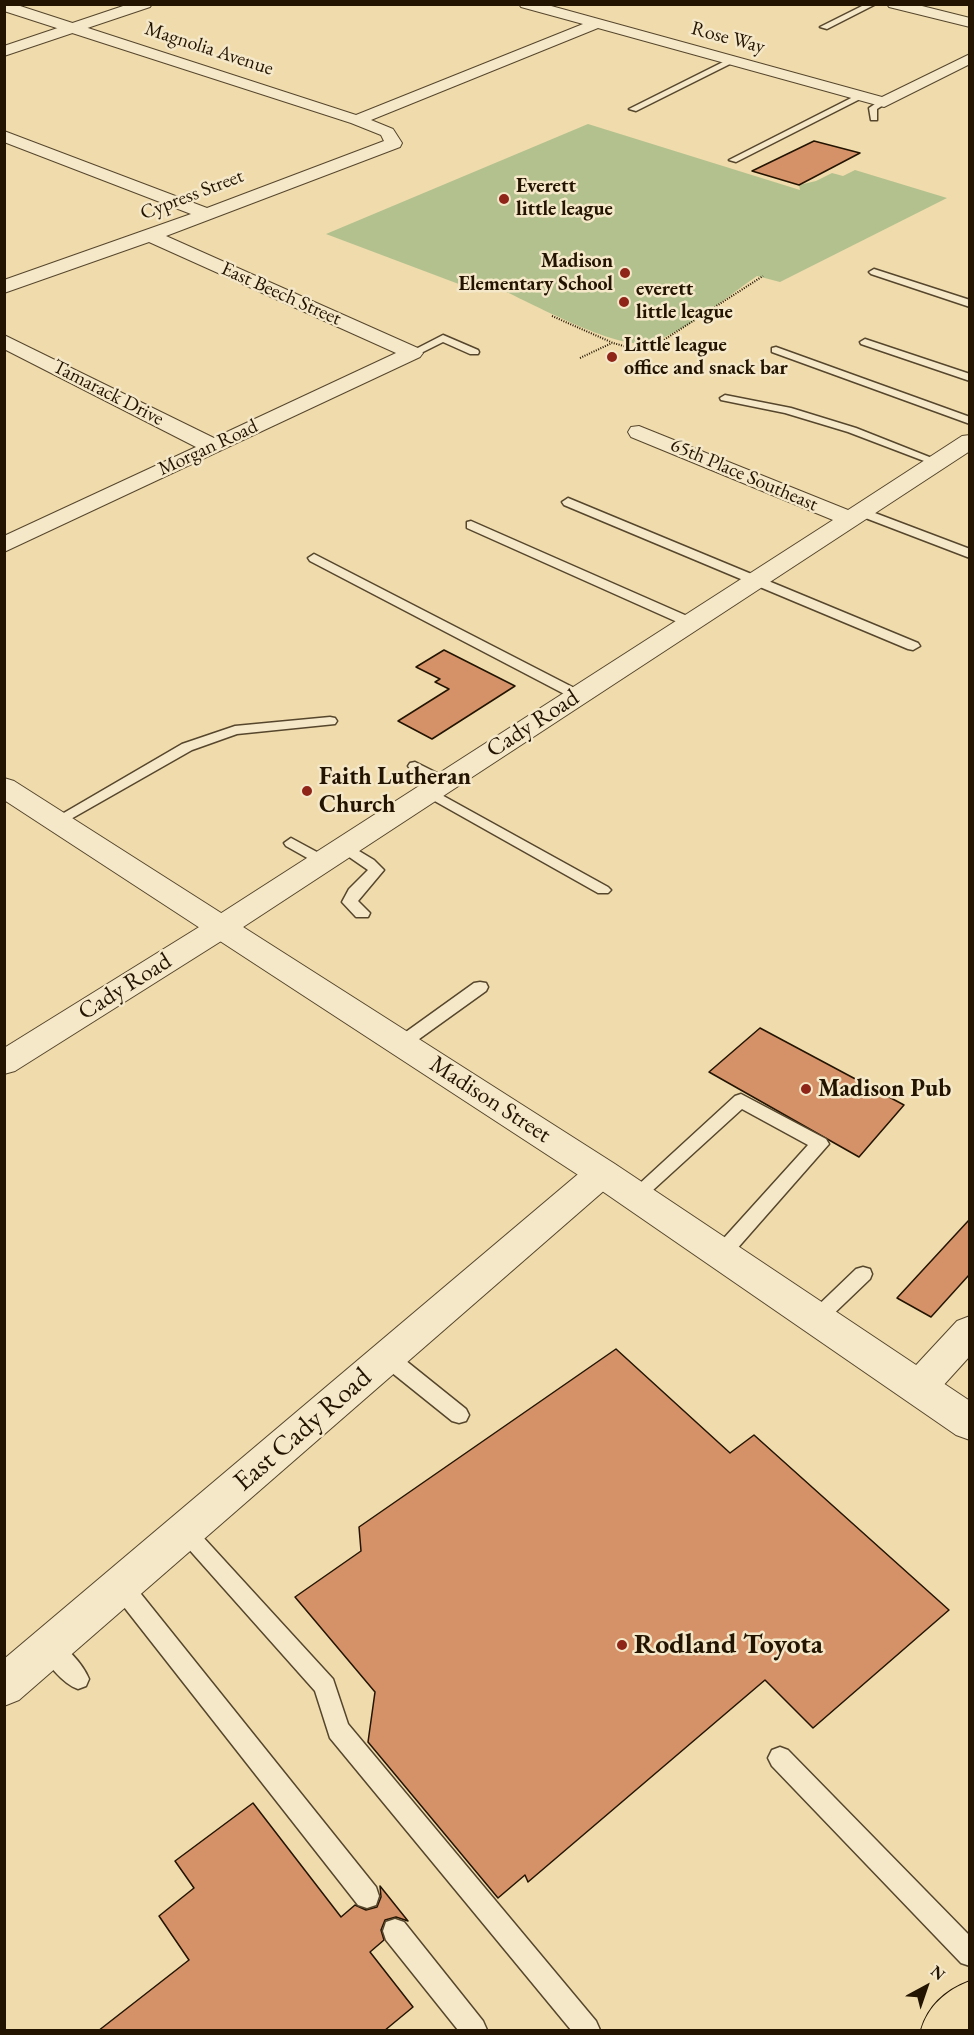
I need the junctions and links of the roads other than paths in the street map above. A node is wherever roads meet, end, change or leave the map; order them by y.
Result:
1 (145, 4) edge
2 (526, 4) edge
3 (873, 4) edge
4 (894, 4) edge
5 (4, 6) edge
6 (969, 23) edge
7 (596, 24) junction
8 (824, 27) dead end
9 (77, 28) junction
10 (4, 51) edge
11 (969, 58) edge
12 (732, 61) junction
13 (862, 96) junction
14 (884, 102) junction
15 (633, 109) dead end
16 (874, 118) dead end
17 (357, 120) junction
18 (4, 136) edge
19 (394, 143) joint
20 (733, 160) dead end
21 (206, 214) junction
22 (150, 236) junction
23 (874, 272) dead end
24 (4, 287) edge
25 (969, 304) edge
26 (4, 341) edge
27 (865, 342) dead end
28 (776, 350) dead end
29 (474, 352) dead end
30 (413, 353) junction
31 (969, 378) edge
32 (725, 398) dead end
33 (969, 421) edge
34 (639, 432) dead end
35 (969, 441) edge
36 (212, 446) junction
37 (936, 462) junction
38 (568, 502) dead end
39 (854, 515) junction
40 (471, 525) dead end
41 (4, 545) edge
42 (969, 554) edge
43 (314, 558) dead end
44 (755, 579) junction
45 (689, 622) junction
46 (914, 646) dead end
47 (577, 695) junction
48 (330, 721) dead end
49 (415, 766) dead end
50 (152, 767) junction
51 (166, 774) dead end
52 (4, 787) edge
53 (436, 787) junction
54 (57, 820) junction
55 (291, 843) dead end
56 (334, 854) junction
57 (603, 890) dead end
58 (362, 914) dead end
59 (223, 926) junction
60 (480, 987) dead end
61 (402, 1043) junction
62 (4, 1063) edge
63 (602, 1173) junction
64 (635, 1196) junction
65 (721, 1254) junction
66 (862, 1274) dead end
67 (816, 1319) junction
68 (969, 1331) edge
69 (388, 1358) junction
70 (918, 1388) junction
71 (459, 1415) dead end
72 (969, 1423) edge
73 (185, 1531) junction
74 (121, 1586) junction
75 (49, 1647) junction
76 (78, 1679) dead end
77 (4, 1686) edge
78 (780, 1758) dead end
79 (368, 1896) dead end
80 (396, 1931) dead end
81 (969, 1954) edge
82 (969, 2006) edge
83 (474, 2031) edge
84 (588, 2031) edge
85 (946, 2031) edge

1 - 9 street
2 - 7 street, Rose Way
3 - 8 lane
4 - 6 street
5 - 9 street, Magnolia Avenue
7 - 12 street, Rose Way
7 - 17 street
9 - 10 street
9 - 17 street, Magnolia Avenue
11 - 14 street
12 - 13 street, Rose Way
12 - 15 lane
13 - 14 street, Rose Way
13 - 20 lane
14 - 16 lane
17 - 19 street, Magnolia Avenue
18 - 21 street
19 - 21 street, Cypress Street
21 - 22 street, Cypress Street
22 - 24 street, Cypress Street
22 - 30 street, East Beech Street
23 - 25 lane
26 - 36 street, Tamarack Drive
27 - 31 lane
28 - 33 lane
29 - 30 lane
30 - 36 street, Morgan Road
32 - 37 lane
34 - 39 street, 65th Place Southeast
35 - 37 street, Cady Road
36 - 41 street, Morgan Road
37 - 39 street, Cady Road
38 - 44 lane
39 - 42 lane
39 - 44 street, Cady Road
40 - 45 lane
43 - 47 lane
44 - 45 street, Cady Road
44 - 46 lane
45 - 47 street, Cady Road
47 - 53 street, Cady Road
48 - 50 lane
49 - 53 lane
50 - 51 lane
50 - 54 lane
52 - 54 street, Madison Street
53 - 56 street, Cady Road
53 - 57 lane
54 - 59 street, Madison Street
55 - 56 lane
56 - 58 lane
56 - 59 street, Cady Road
59 - 61 street, Madison Street
59 - 62 street, Cady Road
60 - 61 lane
61 - 63 street, Madison Street
63 - 64 street, Madison Street
63 - 69 street, East Cady Road
64 - 65 street, Madison Street
64 - 65 lane
65 - 67 street, Madison Street
66 - 67 lane
67 - 70 street, Madison Street
68 - 70 street
69 - 71 lane
69 - 73 street, East Cady Road
70 - 72 street, Madison Street
73 - 74 street, East Cady Road
73 - 84 lane
74 - 75 street, East Cady Road
74 - 79 lane
75 - 76 lane
75 - 77 street, East Cady Road
78 - 81 lane
80 - 83 lane
82 - 85 main road

